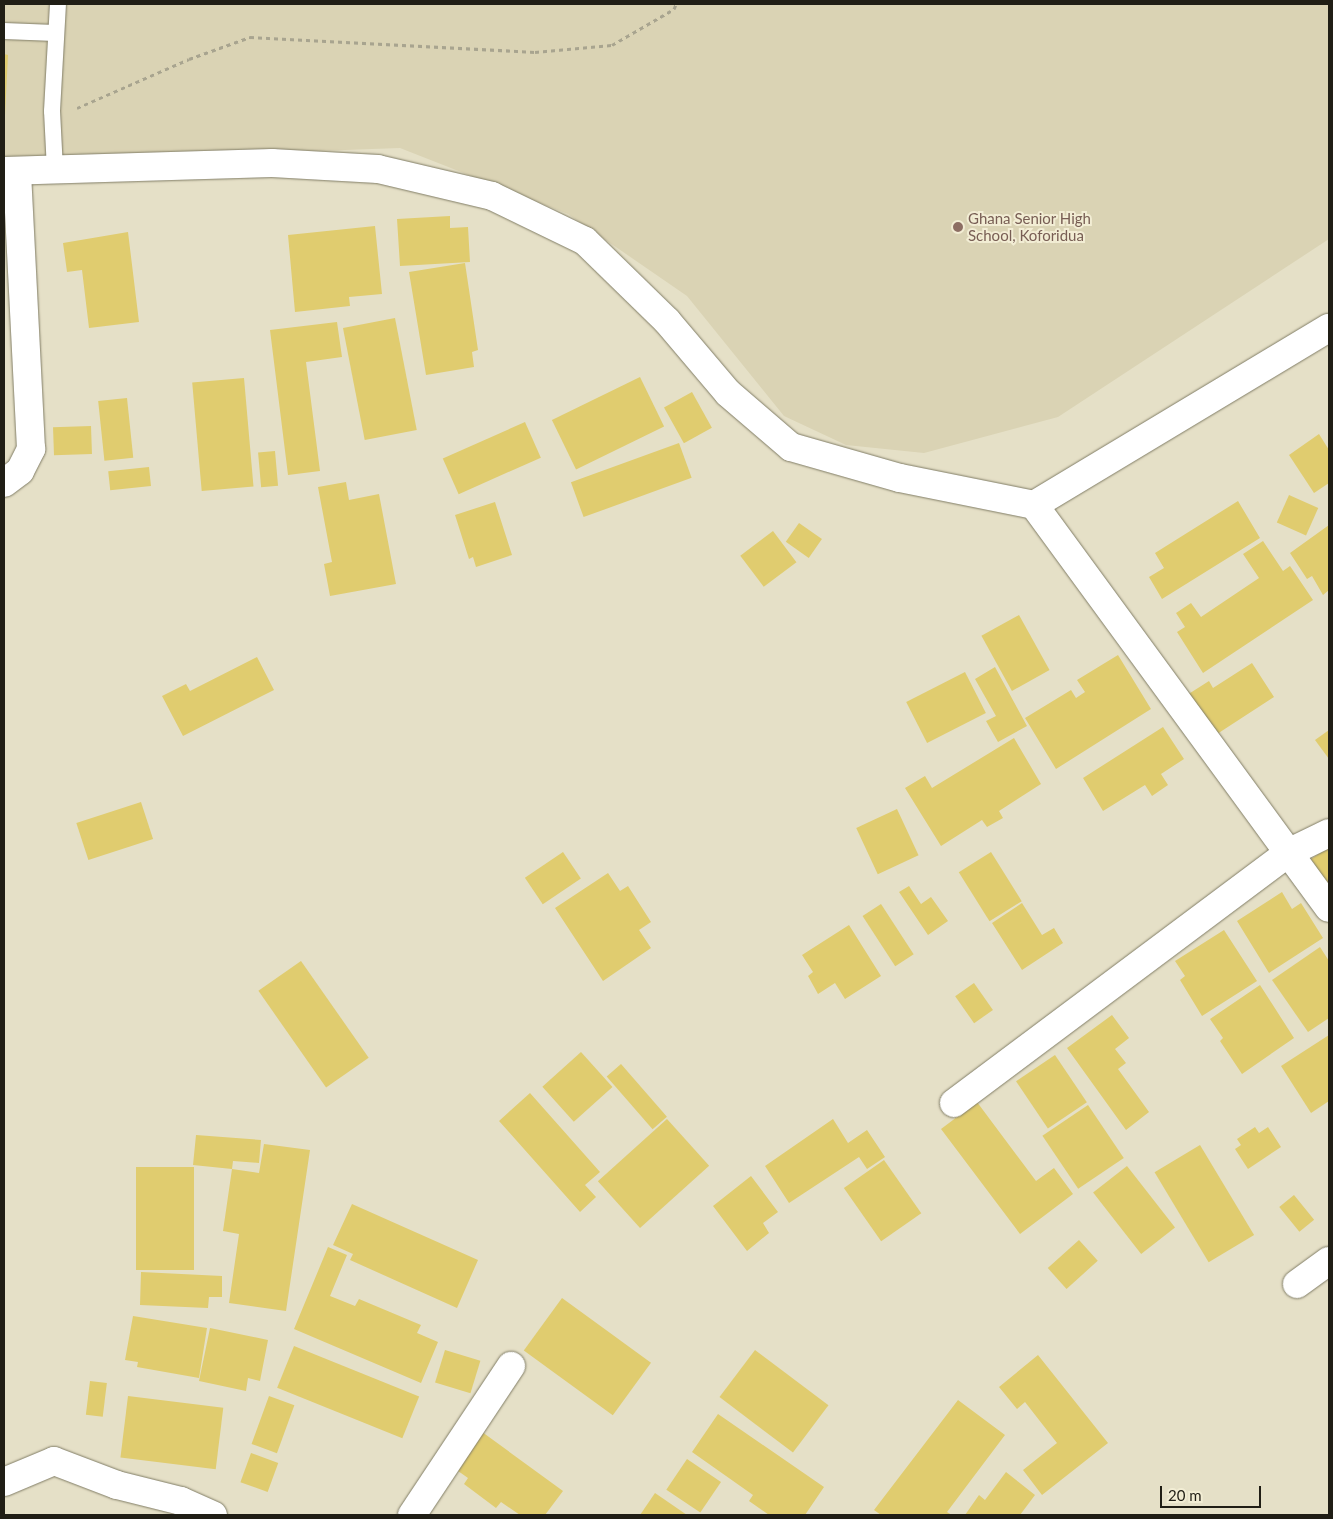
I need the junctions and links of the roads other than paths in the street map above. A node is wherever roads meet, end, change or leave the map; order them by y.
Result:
1 (58, 4) edge
2 (4, 31) edge
3 (55, 33) junction
4 (55, 170) junction
5 (10, 171) edge
6 (1329, 328) edge
7 (4, 483) edge
8 (1034, 505) junction
9 (1329, 833) edge
10 (1290, 852) junction
11 (1329, 908) edge
12 (954, 1103) dead end
13 (1329, 1261) edge
14 (1298, 1284) dead end
15 (510, 1366) dead end
16 (4, 1482) edge
17 (213, 1515) edge
18 (412, 1515) edge

1 - 3 lane
2 - 3 lane
3 - 4 lane
4 - 5 street
4 - 8 street
5 - 7 street
6 - 8 street
8 - 10 street
9 - 10 street
10 - 11 street
10 - 12 street
13 - 14 street
15 - 18 street
16 - 17 street

